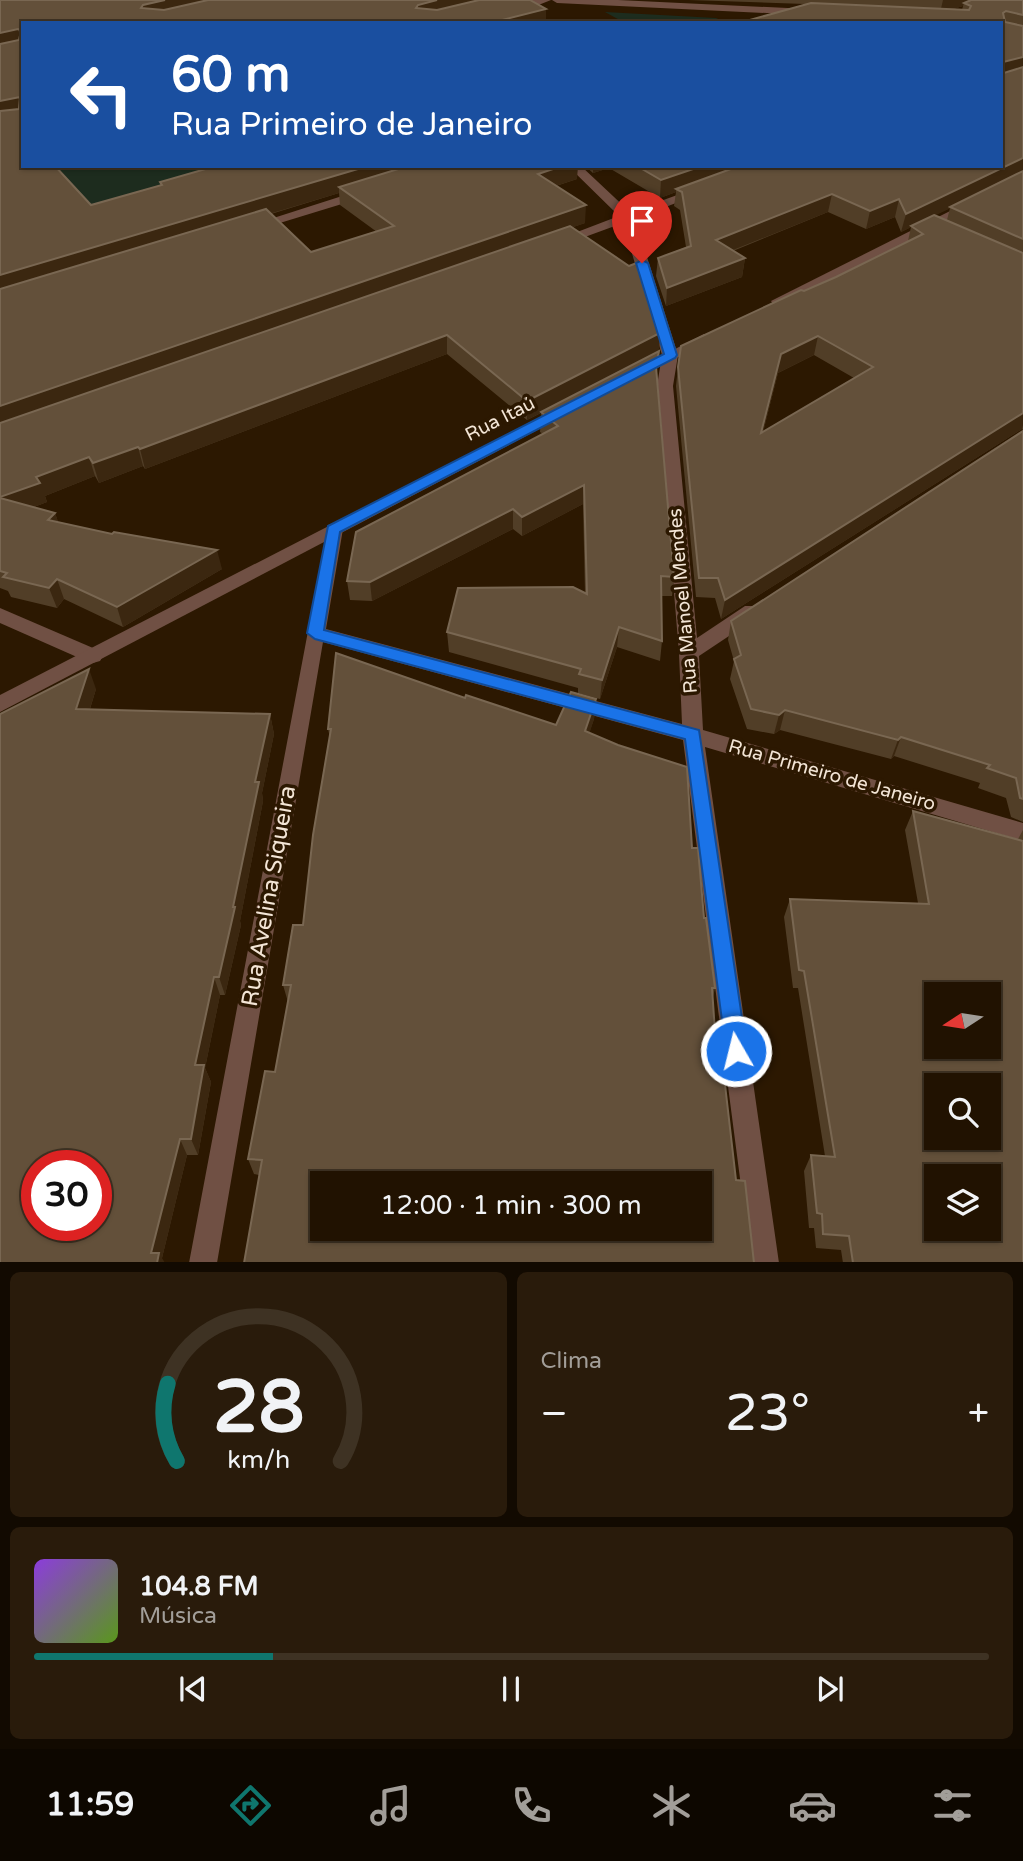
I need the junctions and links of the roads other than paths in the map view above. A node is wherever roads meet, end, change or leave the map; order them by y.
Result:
1 (518, 0) edge
2 (546, 0) edge
3 (557, 0) edge
4 (505, 4) edge
5 (819, 13) edge
6 (577, 168) edge
7 (711, 188) edge
8 (373, 190) edge
9 (988, 196) edge
10 (628, 217) junction
11 (239, 230) edge
12 (550, 245) edge
13 (769, 306) edge
14 (720, 331) edge
15 (670, 355) junction
16 (622, 380) edge
17 (574, 405) edge
18 (334, 529) junction
19 (769, 600) edge
20 (0, 615) edge
21 (315, 633) junction
22 (689, 653) junction
23 (93, 656) junction
24 (0, 704) edge
25 (693, 734) junction
26 (1023, 832) edge
27 (203, 1262) edge
28 (765, 1262) edge

1 - 2 street
1 - 4 street
3 - 5 street
6 - 10 street
7 - 10 street
8 - 11 street
9 - 13 street
10 - 12 street
10 - 15 street
14 - 15 street
15 - 16 street
15 - 22 street, Rua Manoel Mendes
17 - 18 street, Rua Itaú
18 - 21 street, Rua Avelina Siqueira
18 - 23 street, Rua Itaú
19 - 22 street
20 - 23 street
21 - 25 street, Rua Primeiro de Janeiro
21 - 27 street, Rua Avelina Siqueira
22 - 25 street, Rua Manoel Mendes
23 - 24 street, Rua Itaú
25 - 26 street, Rua Primeiro de Janeiro
25 - 28 street, Rua Manoel Mendes

